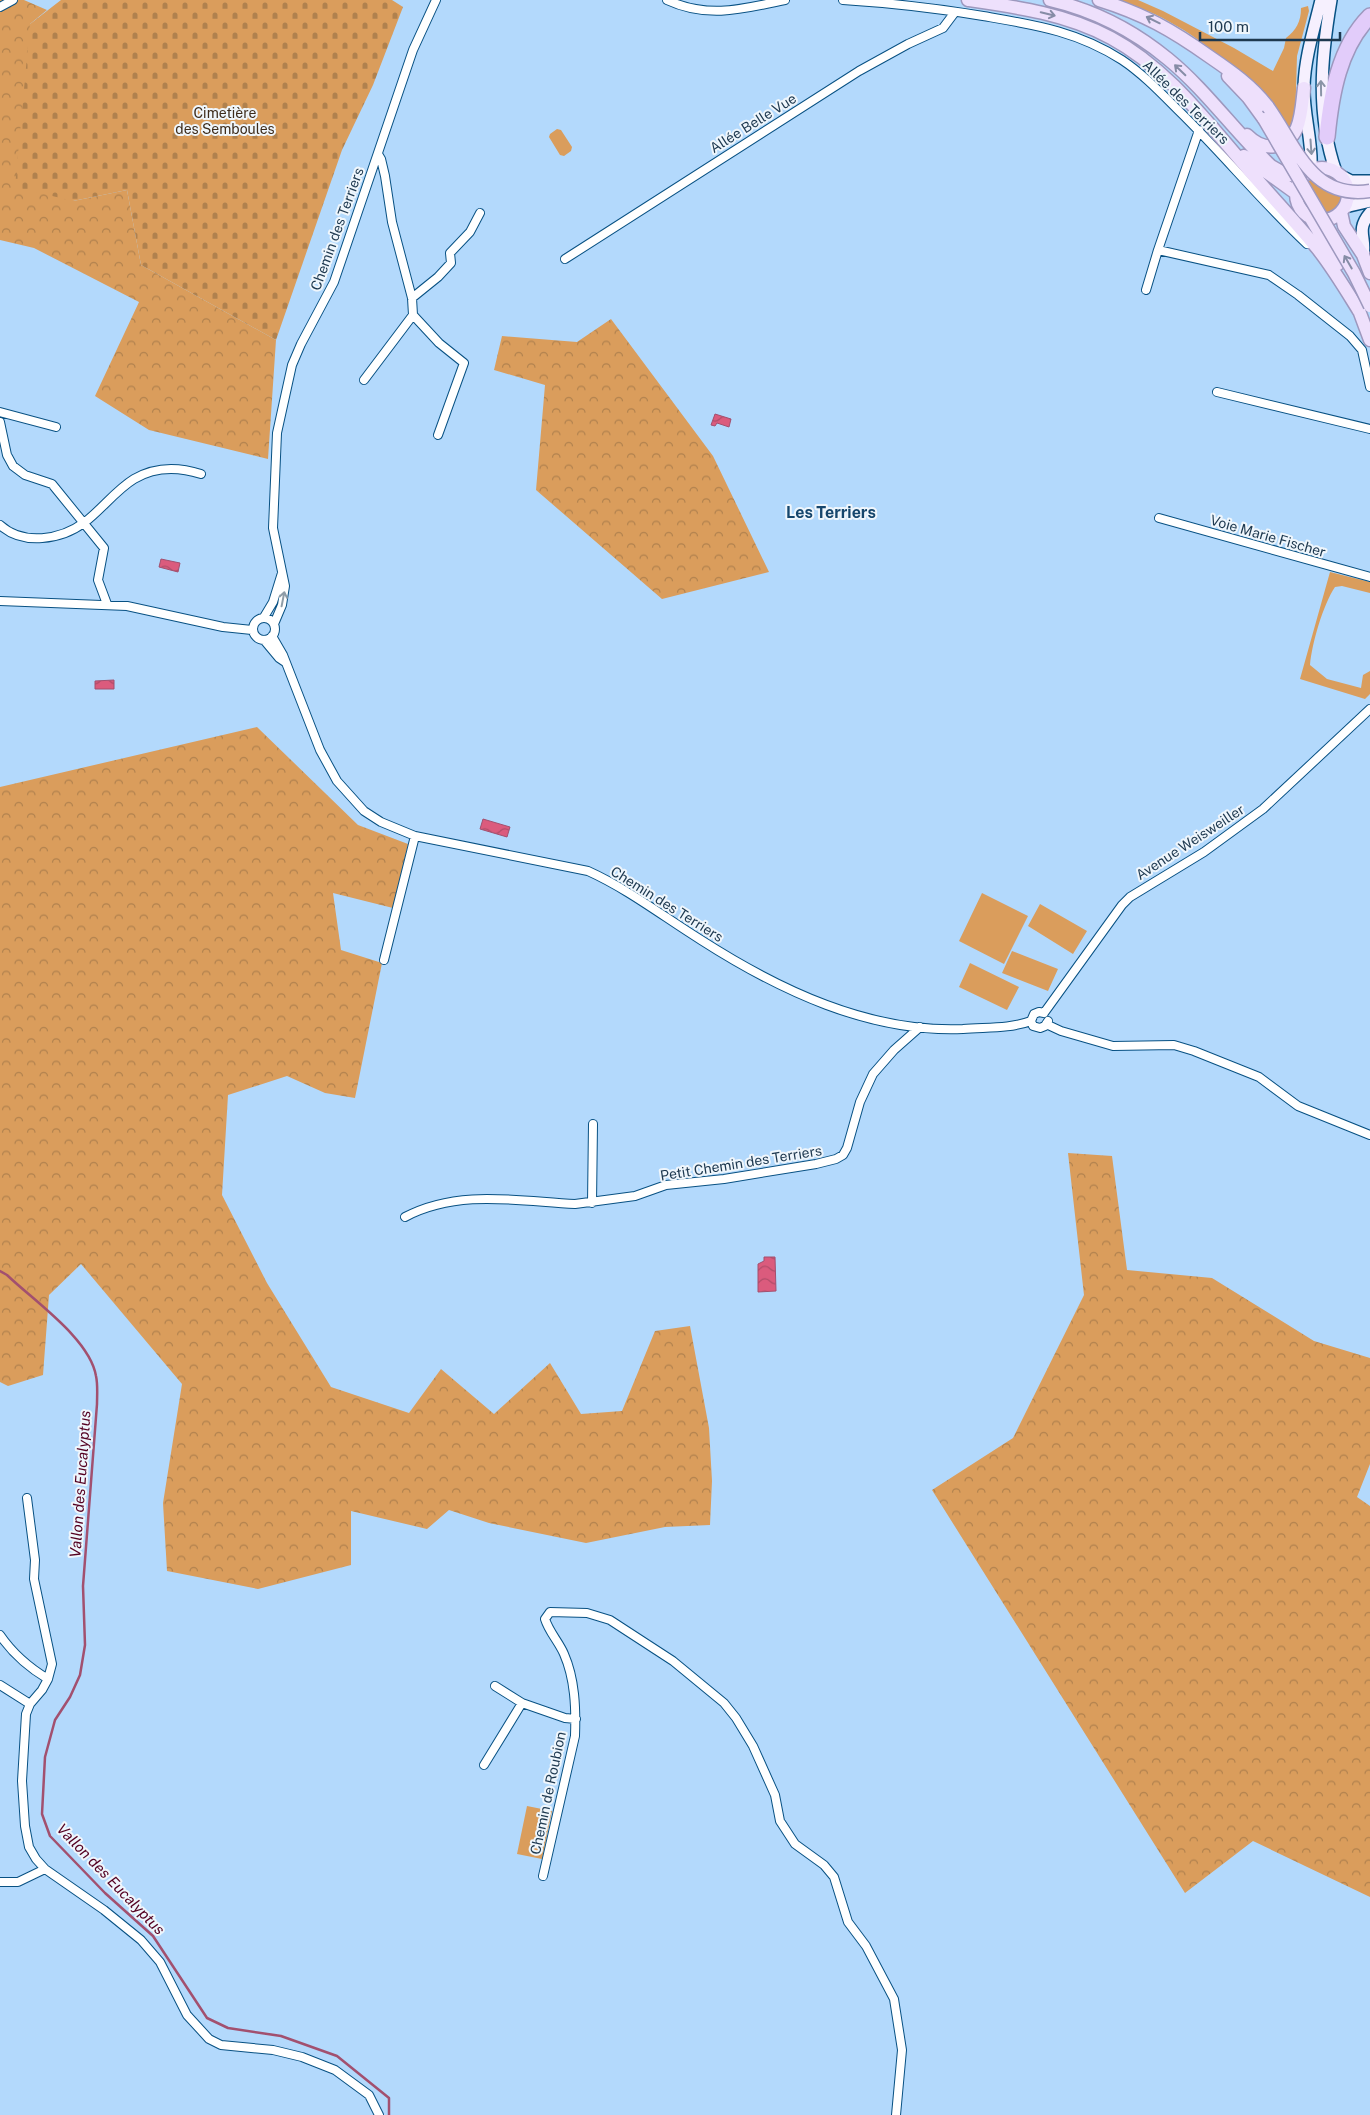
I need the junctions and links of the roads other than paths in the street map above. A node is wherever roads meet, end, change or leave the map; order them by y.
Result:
1 (14, 0) edge
2 (436, 0) edge
3 (667, 0) edge
4 (785, 0) edge
5 (843, 0) edge
6 (968, 0) edge
7 (1050, 0) edge
8 (1099, 0) edge
9 (1321, 0) edge
10 (1331, 0) edge
11 (0, 6) edge
12 (955, 12) junction
13 (1370, 16) edge
14 (1304, 88) junction
15 (1214, 105) junction
16 (1266, 113) junction
17 (1211, 125) junction
18 (1199, 130) junction
19 (1327, 137) junction
20 (378, 154) junction
21 (1307, 174) junction
22 (1338, 174) junction
23 (1370, 181) edge
24 (1370, 191) edge
25 (1297, 194) junction
26 (1370, 201) edge
27 (1343, 209) junction
28 (480, 213) dead end
29 (1370, 213) edge
30 (1310, 217) junction
31 (1158, 250) junction
32 (1363, 256) junction
33 (565, 259) dead end
34 (1328, 262) junction
35 (1370, 273) edge
36 (1146, 290) dead end
37 (412, 298) junction
38 (1365, 308) edge
39 (413, 315) junction
40 (1370, 340) edge
41 (364, 380) dead end
42 (1370, 387) edge
43 (1217, 392) dead end
44 (0, 412) edge
45 (0, 422) edge
46 (56, 427) dead end
47 (1370, 430) edge
48 (438, 435) dead end
49 (201, 474) dead end
50 (1160, 518) dead end
51 (84, 523) junction
52 (0, 525) edge
53 (283, 572) junction
54 (1370, 577) edge
55 (0, 601) edge
56 (107, 604) junction
57 (264, 617) junction
58 (274, 624) junction
59 (252, 630) junction
60 (272, 636) junction
61 (264, 640) junction
62 (285, 662) junction
63 (1370, 709) edge
64 (415, 836) junction
65 (384, 960) dead end
66 (1044, 1013) junction
67 (1031, 1021) junction
68 (1046, 1024) junction
69 (920, 1027) junction
70 (593, 1124) dead end
71 (1370, 1135) edge
72 (592, 1202) junction
73 (404, 1217) dead end
74 (27, 1498) dead end
75 (0, 1635) edge
76 (48, 1679) junction
77 (0, 1685) edge
78 (495, 1686) dead end
79 (522, 1703) junction
80 (30, 1704) junction
81 (576, 1719) junction
82 (484, 1765) dead end
83 (45, 1869) junction
84 (543, 1876) dead end
85 (0, 1882) edge
86 (378, 2115) edge
87 (896, 2115) edge

1 - 11 street
2 - 20 street, Chemin des Terriers
3 - 4 street
5 - 12 street, Allée des Terriers
6 -> 17 main road
15 -> 7 main road
16 -> 8 main road
9 - 14 main road
19 -> 10 main road
12 - 18 street, Allée des Terriers
12 - 33 street, Allée Belle Vue
13 - 19 highway
14 - 15 main road
14 -> 21 main road
15 - 21 main road
16 - 24 main road, bridge
38 -> 16 main road, bridge
17 - 25 main road
17 - 34 main road
18 - 31 street
18 - 34 street, Allée des Terriers
19 - 22 main road
20 - 37 street, Chemin des Terriers
20 - 53 street, Chemin des Terriers
21 - 22 main road
21 - 25 main road
22 - 23 main road
22 - 27 main road
25 - 30 main road
26 - 27 main road
27 - 30 main road
27 - 32 main road
28 - 37 street
29 - 32 main road
30 - 38 main road
31 - 36 street
31 - 42 street
32 - 35 main road
34 - 38 main road
37 - 39 street, Chemin des Terriers
38 - 40 main road
39 - 41 street
39 - 48 street
43 - 47 street
44 - 46 street
45 - 51 street
49 - 51 street
50 - 54 street, Voie Marie Fischer
51 - 52 street
51 - 56 street
53 - 57 street
58 -> 53 street, Chemin des Terriers
55 - 56 street
56 - 59 street
57 - 58 street
57 - 59 street
58 - 60 street
59 - 61 street
60 - 61 street
60 - 62 street, Chemin des Terriers
61 - 62 street, Chemin des Terriers
62 - 64 street, Chemin des Terriers
63 - 66 street, Avenue Weisweiller
64 - 65 street
64 - 69 street, Chemin des Terriers
66 - 67 street
66 - 68 street
67 - 68 street
67 - 69 street, Chemin des Terriers
68 - 71 street
69 - 72 street, Petit Chemin des Terriers
70 - 72 street
72 - 73 street, Petit Chemin des Terriers
74 - 76 street
75 - 76 street
76 - 80 street
77 - 80 street
78 - 79 street
79 - 81 street
79 - 82 street
80 - 83 street
81 - 84 street, Chemin de Roubion
81 - 87 street, Chemin de Roubion
83 - 85 street
83 - 86 street

